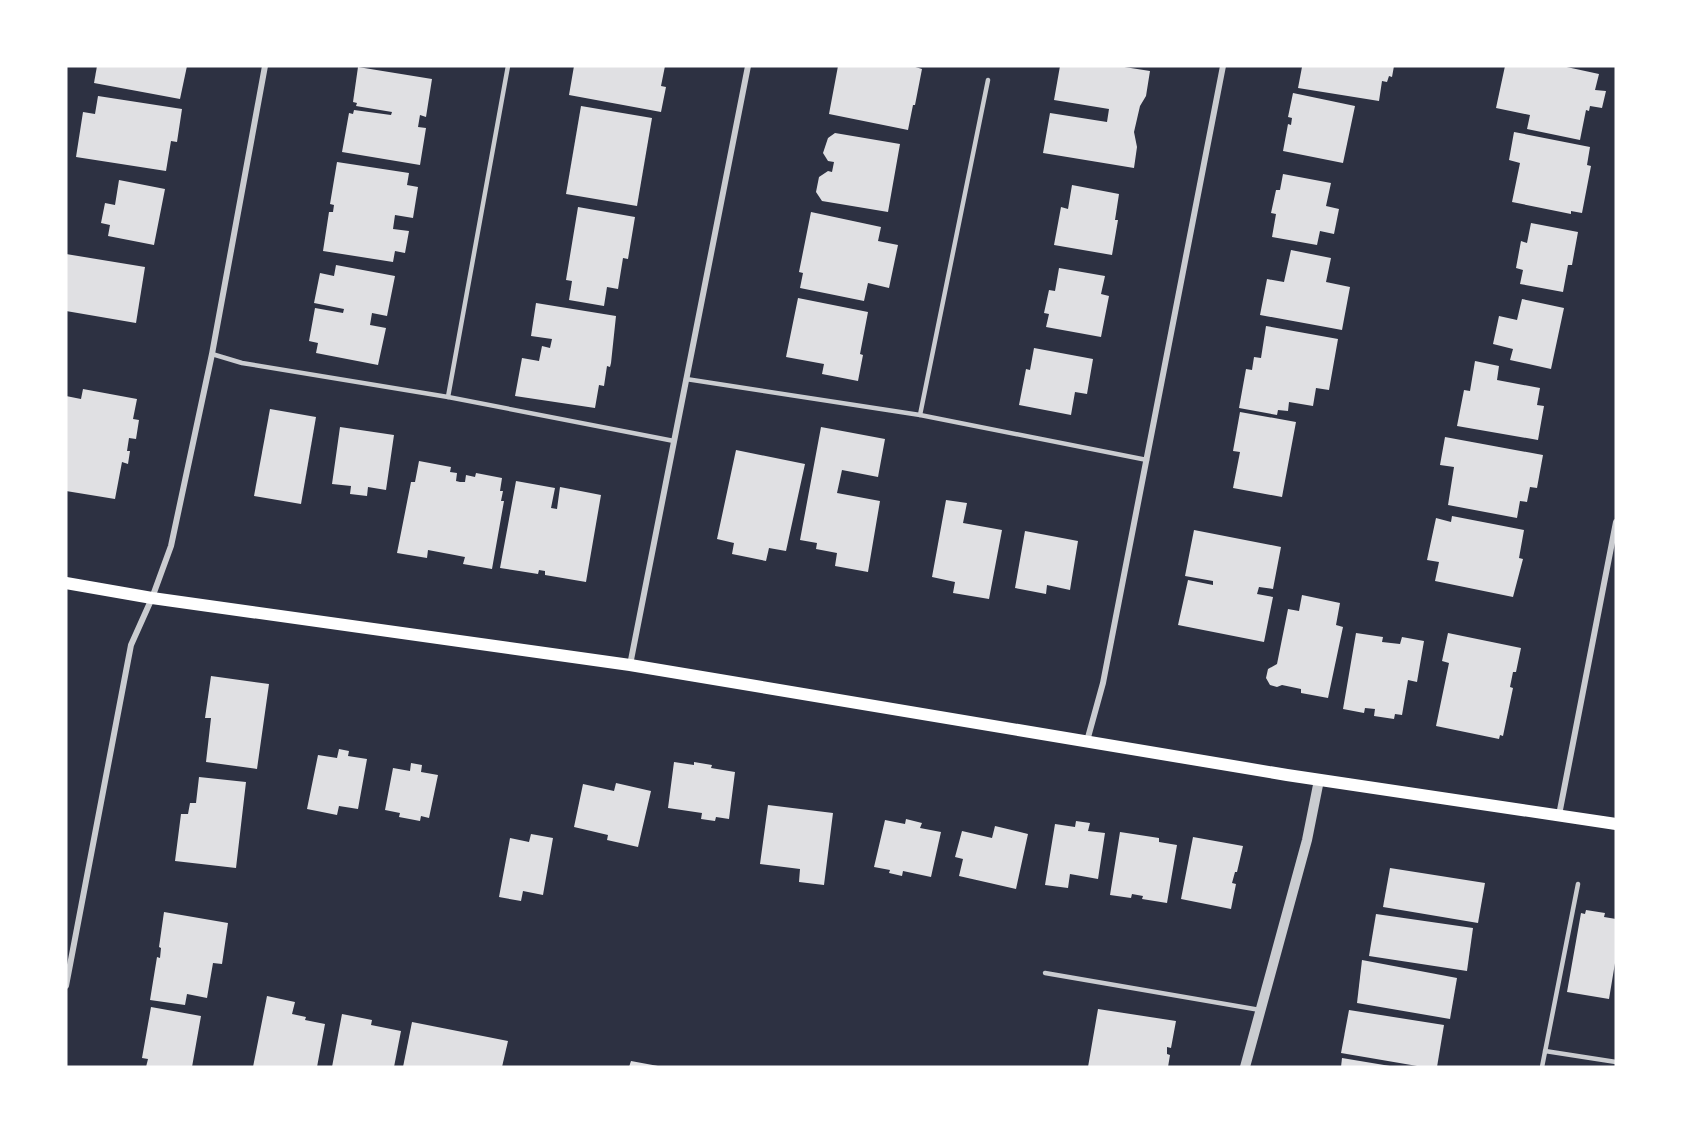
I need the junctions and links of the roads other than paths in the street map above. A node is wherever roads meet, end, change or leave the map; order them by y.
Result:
1 (265, 66) edge
2 (508, 66) edge
3 (748, 66) edge
4 (1223, 66) edge
5 (988, 80) dead end
6 (212, 354) junction
7 (685, 379) junction
8 (448, 397) junction
9 (920, 415) junction
10 (674, 441) junction
11 (1147, 460) junction
12 (1616, 524) edge
13 (66, 583) edge
14 (152, 598) junction
15 (630, 665) junction
16 (1087, 741) junction
17 (1319, 780) junction
18 (1559, 815) junction
19 (1616, 824) edge
20 (1578, 884) dead end
21 (1045, 973) dead end
22 (66, 986) edge
23 (1260, 1010) junction
24 (1545, 1051) junction
25 (1616, 1062) edge
26 (1245, 1067) edge
27 (1542, 1067) edge

1 - 6 street
2 - 8 lane
3 - 7 street
4 - 11 street
5 - 9 lane
6 - 8 lane
6 - 14 street
7 - 9 lane
7 - 10 street
8 - 10 lane
9 - 11 lane
10 - 15 street
11 - 16 street
12 - 18 street
13 - 14 main road
14 - 15 main road
14 - 22 street
15 - 16 main road
16 - 17 main road
17 - 18 main road
17 - 23 street
18 - 19 main road
20 - 24 lane
21 - 23 lane
23 - 26 street
24 - 25 lane
24 - 27 lane

